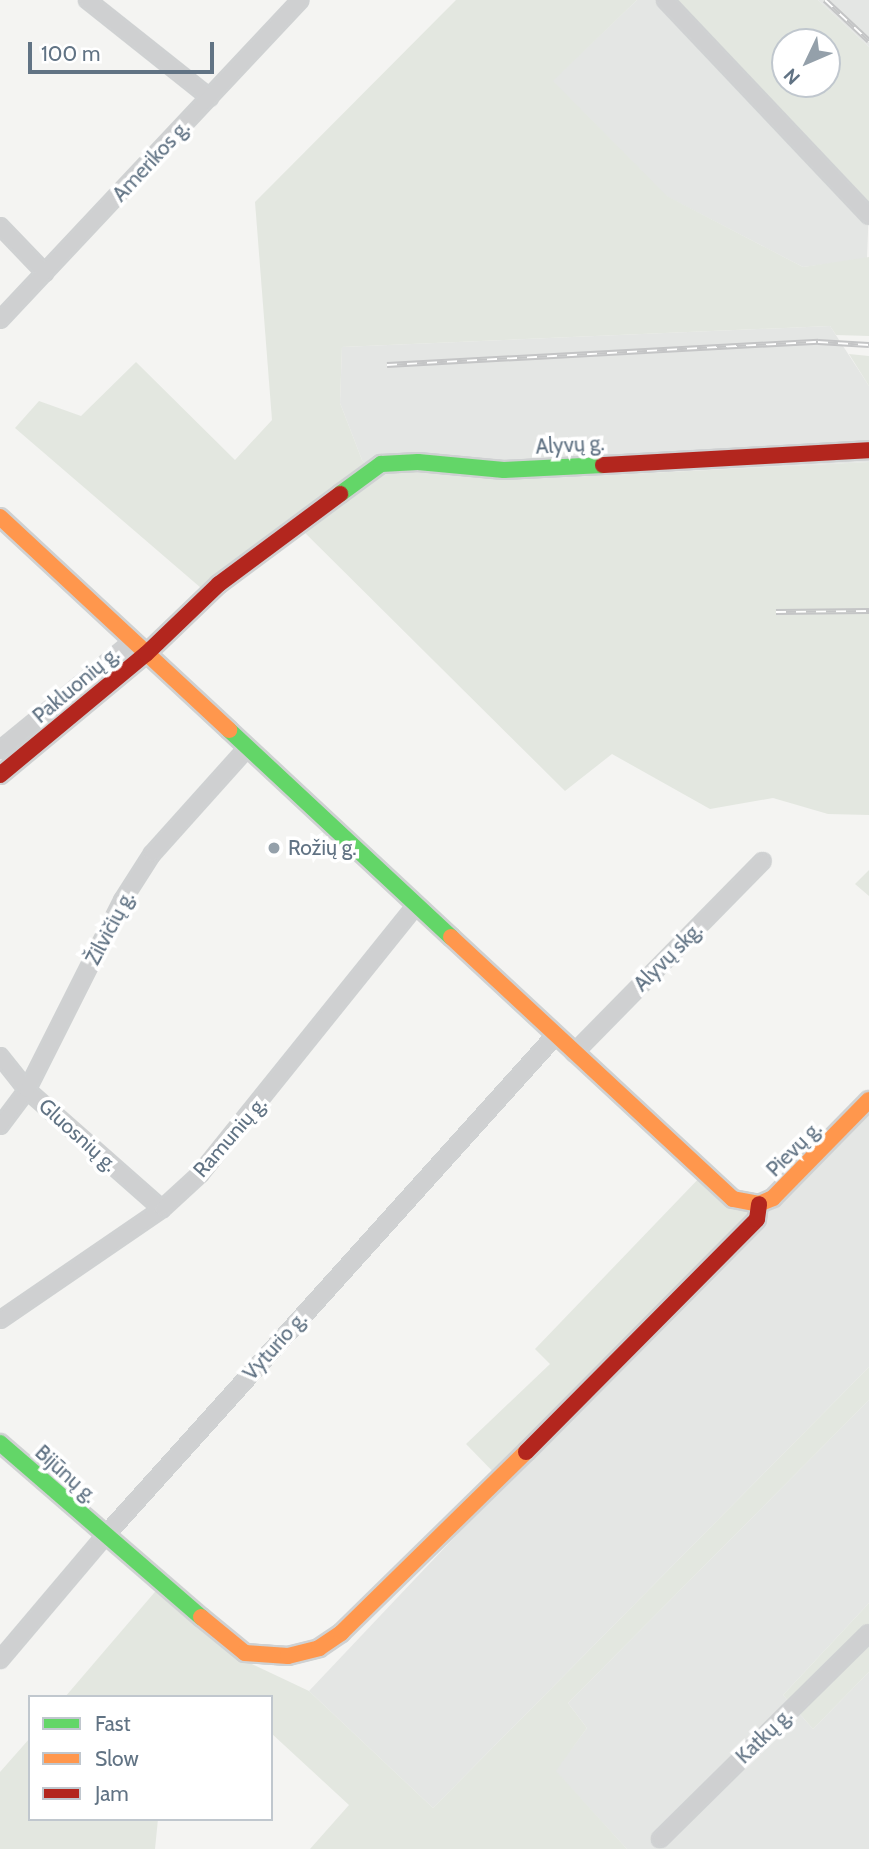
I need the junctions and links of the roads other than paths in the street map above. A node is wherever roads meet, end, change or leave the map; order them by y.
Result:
1 (87, 0) edge
2 (301, 0) edge
3 (665, 0) edge
4 (210, 98) junction
5 (869, 216) edge
6 (0, 226) edge
7 (44, 273) junction
8 (0, 320) edge
9 (869, 450) edge
10 (1, 520) edge
11 (133, 641) junction
12 (146, 654) junction
13 (247, 748) junction
14 (0, 750) edge
15 (0, 775) edge
16 (763, 861) dead end
17 (415, 907) junction
18 (555, 1035) junction
19 (574, 1053) junction
20 (0, 1056) edge
21 (27, 1090) junction
22 (869, 1100) edge
23 (0, 1126) edge
24 (759, 1204) junction
25 (162, 1209) junction
26 (0, 1320) edge
27 (0, 1443) edge
28 (104, 1537) junction
29 (869, 1633) edge
30 (0, 1660) edge
31 (660, 1839) dead end

1 - 4 street
2 - 4 street, Amerikos g.
3 - 5 street
4 - 7 street, Amerikos g.
6 - 7 street
7 - 8 street, Amerikos g.
9 - 12 street, Alyvų g.
10 - 11 street
11 - 12 street
11 - 14 street, Pakluonių g.
12 - 13 street
12 - 15 street, Pakluonių g.
13 - 17 street
13 - 21 street, Žilvičių g.
16 - 19 street, Alyvų skg.
17 - 18 street
17 - 25 street, Ramunių g.
18 - 19 street
18 - 28 street, Vyturio g.
19 - 24 street, Pievų g.
20 - 21 street, Gluosnių g.
21 - 23 street, Žilvičių g.
21 - 25 street, Gluosnių g.
22 - 24 street, Pievų g.
24 - 28 street, Bijūnų g.
25 - 26 street, Ramunių g.
27 - 28 street, Bijūnų g.
28 - 30 street, Vyturio g.
29 - 31 street, Katkų g.

